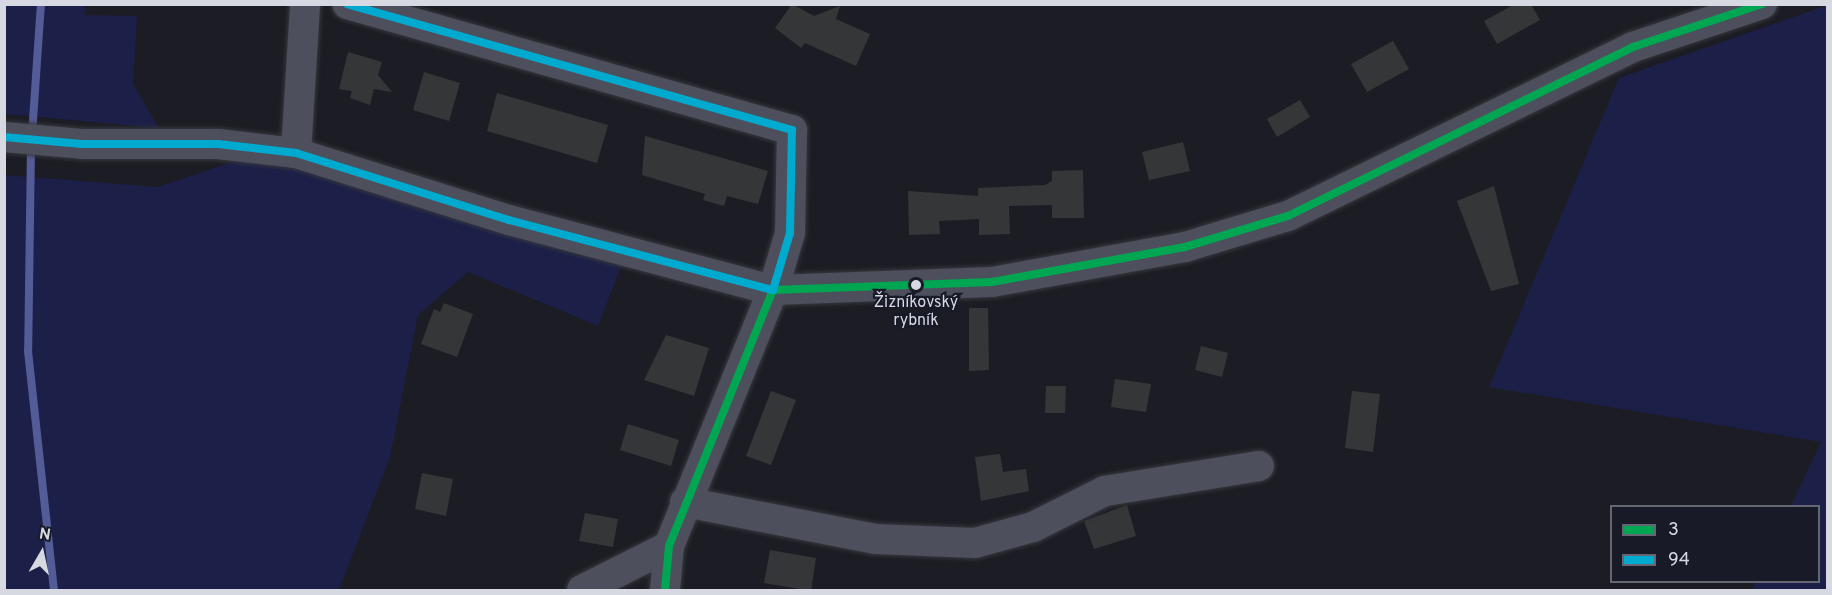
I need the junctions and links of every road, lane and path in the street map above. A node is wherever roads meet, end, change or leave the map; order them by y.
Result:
1 (305, 4) edge
2 (347, 4) edge
3 (1762, 4) edge
4 (4, 137) edge
5 (296, 153) junction
6 (773, 290) junction
7 (1259, 466) dead end
8 (685, 502) junction
9 (669, 546) junction
10 (582, 591) edge
11 (665, 591) edge

1 - 5 street
2 - 6 street
3 - 6 street
4 - 5 street
5 - 6 street
6 - 8 street
7 - 8 street
8 - 9 street
9 - 10 street
9 - 11 street

